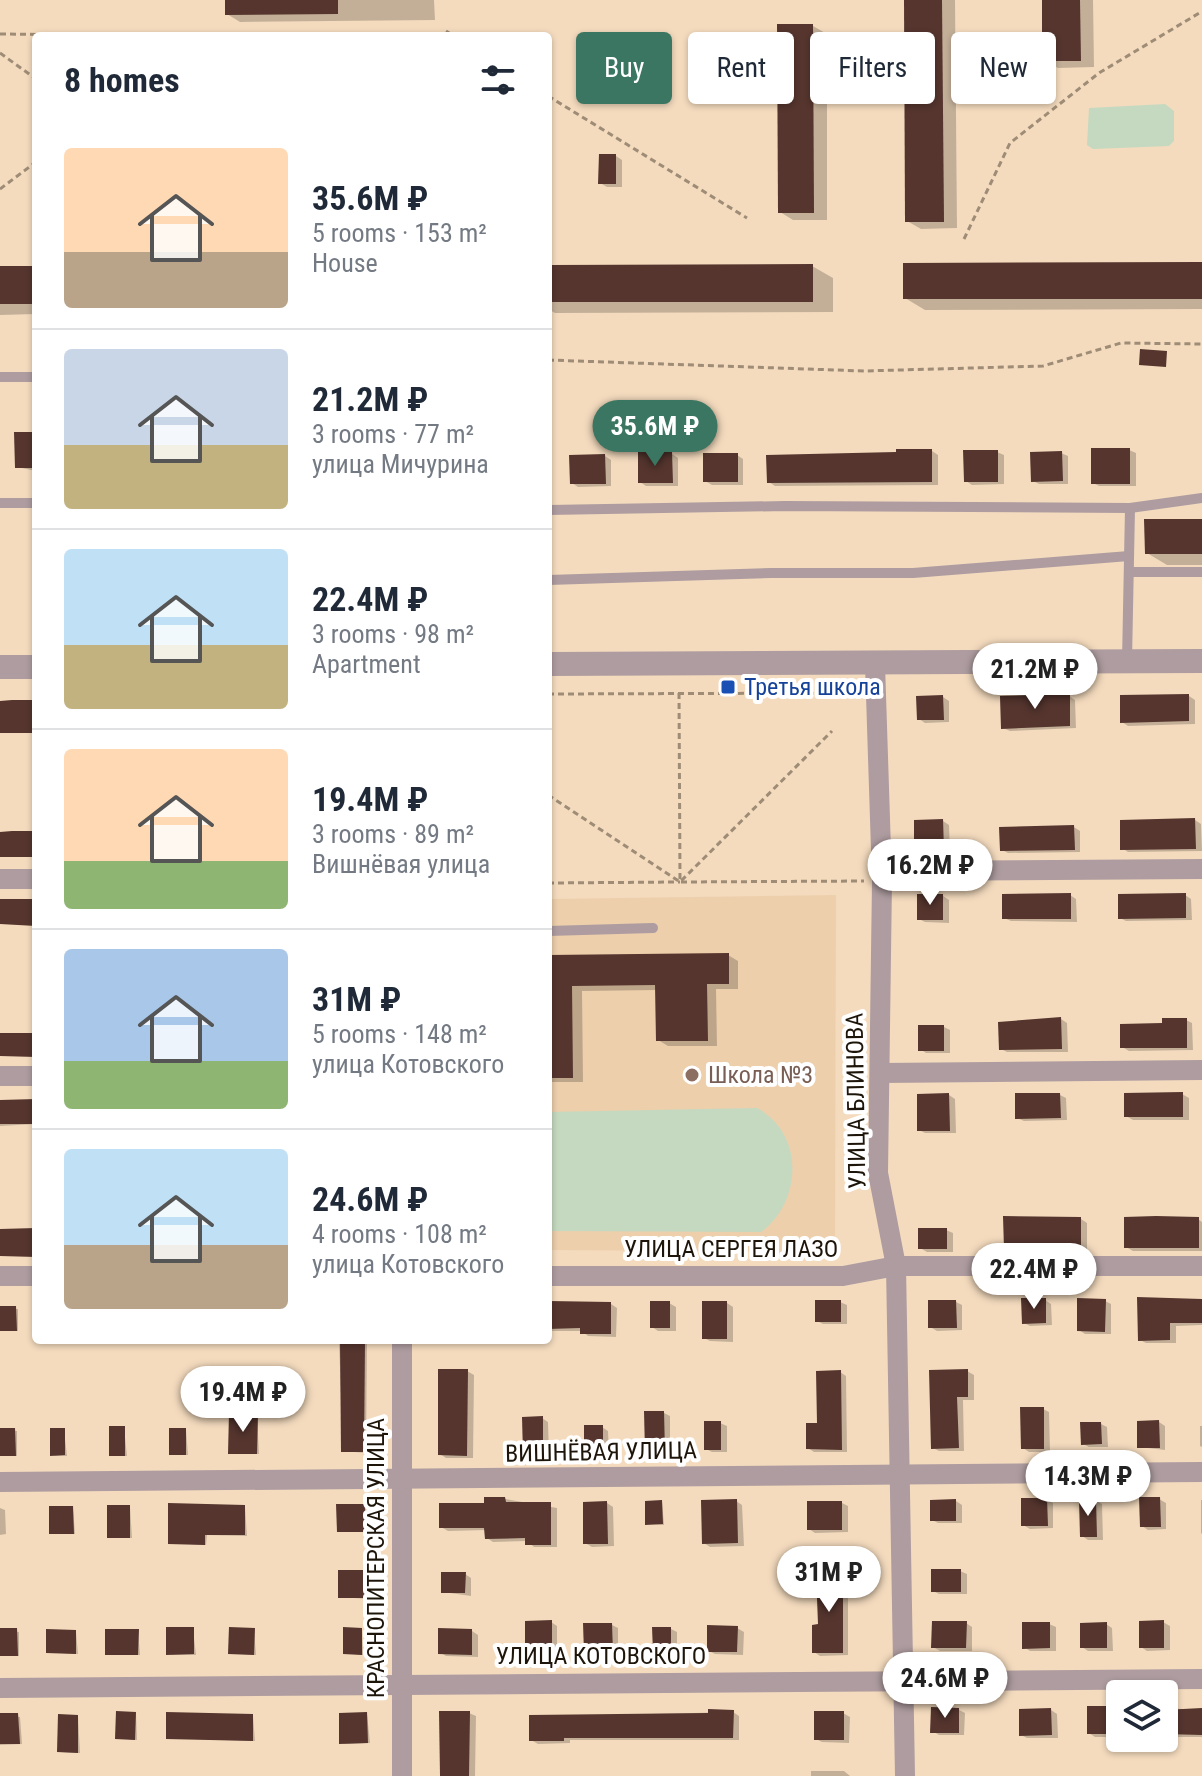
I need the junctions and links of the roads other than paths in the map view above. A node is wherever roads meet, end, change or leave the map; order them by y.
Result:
1 (0, 377) edge
2 (32, 377) edge
3 (1202, 498) edge
4 (0, 503) edge
5 (32, 503) edge
6 (1130, 508) junction
7 (552, 510) edge
8 (1129, 556) junction
9 (1129, 572) junction
10 (1202, 572) edge
11 (552, 580) edge
12 (1127, 661) junction
13 (1202, 661) edge
14 (552, 664) edge
15 (875, 664) junction
16 (0, 667) edge
17 (32, 667) edge
18 (1202, 869) edge
19 (881, 876) junction
20 (0, 879) edge
21 (32, 879) edge
22 (653, 928) dead end
23 (552, 931) edge
24 (1202, 1070) edge
25 (881, 1073) junction
26 (0, 1076) edge
27 (32, 1076) edge
28 (896, 1266) junction
29 (1202, 1266) edge
30 (0, 1276) edge
31 (32, 1276) edge
32 (552, 1276) edge
33 (402, 1344) edge
34 (1202, 1472) edge
35 (898, 1474) junction
36 (403, 1481) junction
37 (0, 1482) edge
38 (1202, 1679) edge
39 (905, 1680) junction
40 (402, 1683) junction
41 (0, 1688) edge
42 (402, 1776) edge
43 (905, 1776) edge

1 - 2 lane
3 - 6 lane
4 - 5 lane
6 - 7 lane
6 - 8 lane
8 - 9 lane
8 - 11 lane
9 - 10 lane
9 - 12 lane
12 - 13 street
12 - 15 street
14 - 15 street
15 - 19 street, УЛИЦА БЛИНОВА
16 - 17 street
18 - 19 street
19 - 25 street, УЛИЦА БЛИНОВА
20 - 21 street
22 - 23 lane
24 - 25 street
25 - 28 street, УЛИЦА БЛИНОВА
26 - 27 street
28 - 29 street, УЛИЦА СЕРГЕЯ ЛАЗО
28 - 32 street, УЛИЦА СЕРГЕЯ ЛАЗО
28 - 35 street, УЛИЦА БЛИНОВА
30 - 31 street
33 - 36 street, КРАСНОПИТЕРСКАЯ УЛИЦА
34 - 35 street, ВИШНЁВАЯ УЛИЦА
35 - 36 street, ВИШНЁВАЯ УЛИЦА
35 - 39 street, УЛИЦА БЛИНОВА
36 - 37 street, ВИШНЁВАЯ УЛИЦА
36 - 40 street, КРАСНОПИТЕРСКАЯ УЛИЦА
38 - 39 street, УЛИЦА КОТОВСКОГО
39 - 40 street, УЛИЦА КОТОВСКОГО
39 - 43 street, УЛИЦА БЛИНОВА
40 - 41 street, УЛИЦА КОТОВСКОГО
40 - 42 street, КРАСНОПИТЕРСКАЯ УЛИЦА

